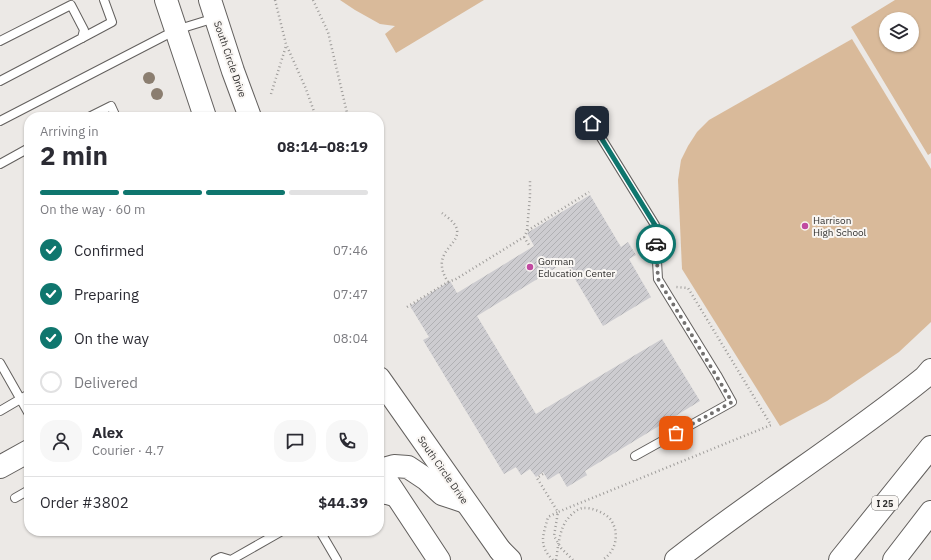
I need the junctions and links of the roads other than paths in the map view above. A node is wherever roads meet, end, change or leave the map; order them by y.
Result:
1 (104, 0) edge
2 (166, 0) edge
3 (213, 9) edge
4 (176, 30) junction
5 (82, 38) junction
6 (0, 42) edge
7 (0, 81) edge
8 (99, 112) edge
9 (113, 112) edge
10 (202, 112) edge
11 (248, 112) edge
12 (0, 120) edge
13 (592, 123) dead end
14 (24, 151) edge
15 (0, 164) edge
16 (0, 363) edge
17 (931, 370) edge
18 (384, 385) edge
19 (24, 397) edge
20 (21, 399) junction
21 (24, 405) edge
22 (0, 411) edge
23 (931, 447) edge
24 (24, 454) edge
25 (634, 456) dead end
26 (0, 467) edge
27 (384, 469) edge
28 (384, 478) edge
29 (24, 493) edge
30 (15, 498) dead end
31 (384, 500) edge
32 (464, 501) junction
33 (403, 506) junction
34 (931, 512) edge
35 (712, 531) junction
36 (273, 536) edge
37 (323, 536) edge
38 (506, 557) edge
39 (215, 560) edge
40 (231, 560) edge
41 (336, 560) edge
42 (439, 560) edge
43 (664, 560) edge
44 (676, 560) edge
45 (840, 560) edge
46 (894, 560) edge

1 - 5 lane
2 - 4 main road
3 - 4 lane
3 - 11 main road, South Circle Drive
4 - 10 main road
4 - 12 lane
5 - 6 lane
5 - 7 lane
8 - 9 lane
13 - 25 lane
14 - 15 lane
16 - 20 lane
17 - 35 main road
18 - 32 main road, South Circle Drive
19 - 20 lane
20 - 21 lane
20 - 22 lane
23 - 45 main road, I 25
24 - 26 main road
27 - 32 main road
28 - 33 main road
29 - 30 lane
31 - 33 lane
32 - 38 main road, South Circle Drive
33 - 42 main road
34 - 46 main road
35 - 43 main road
35 - 44 main road
36 - 40 lane
37 - 41 lane
39 - 40 lane

